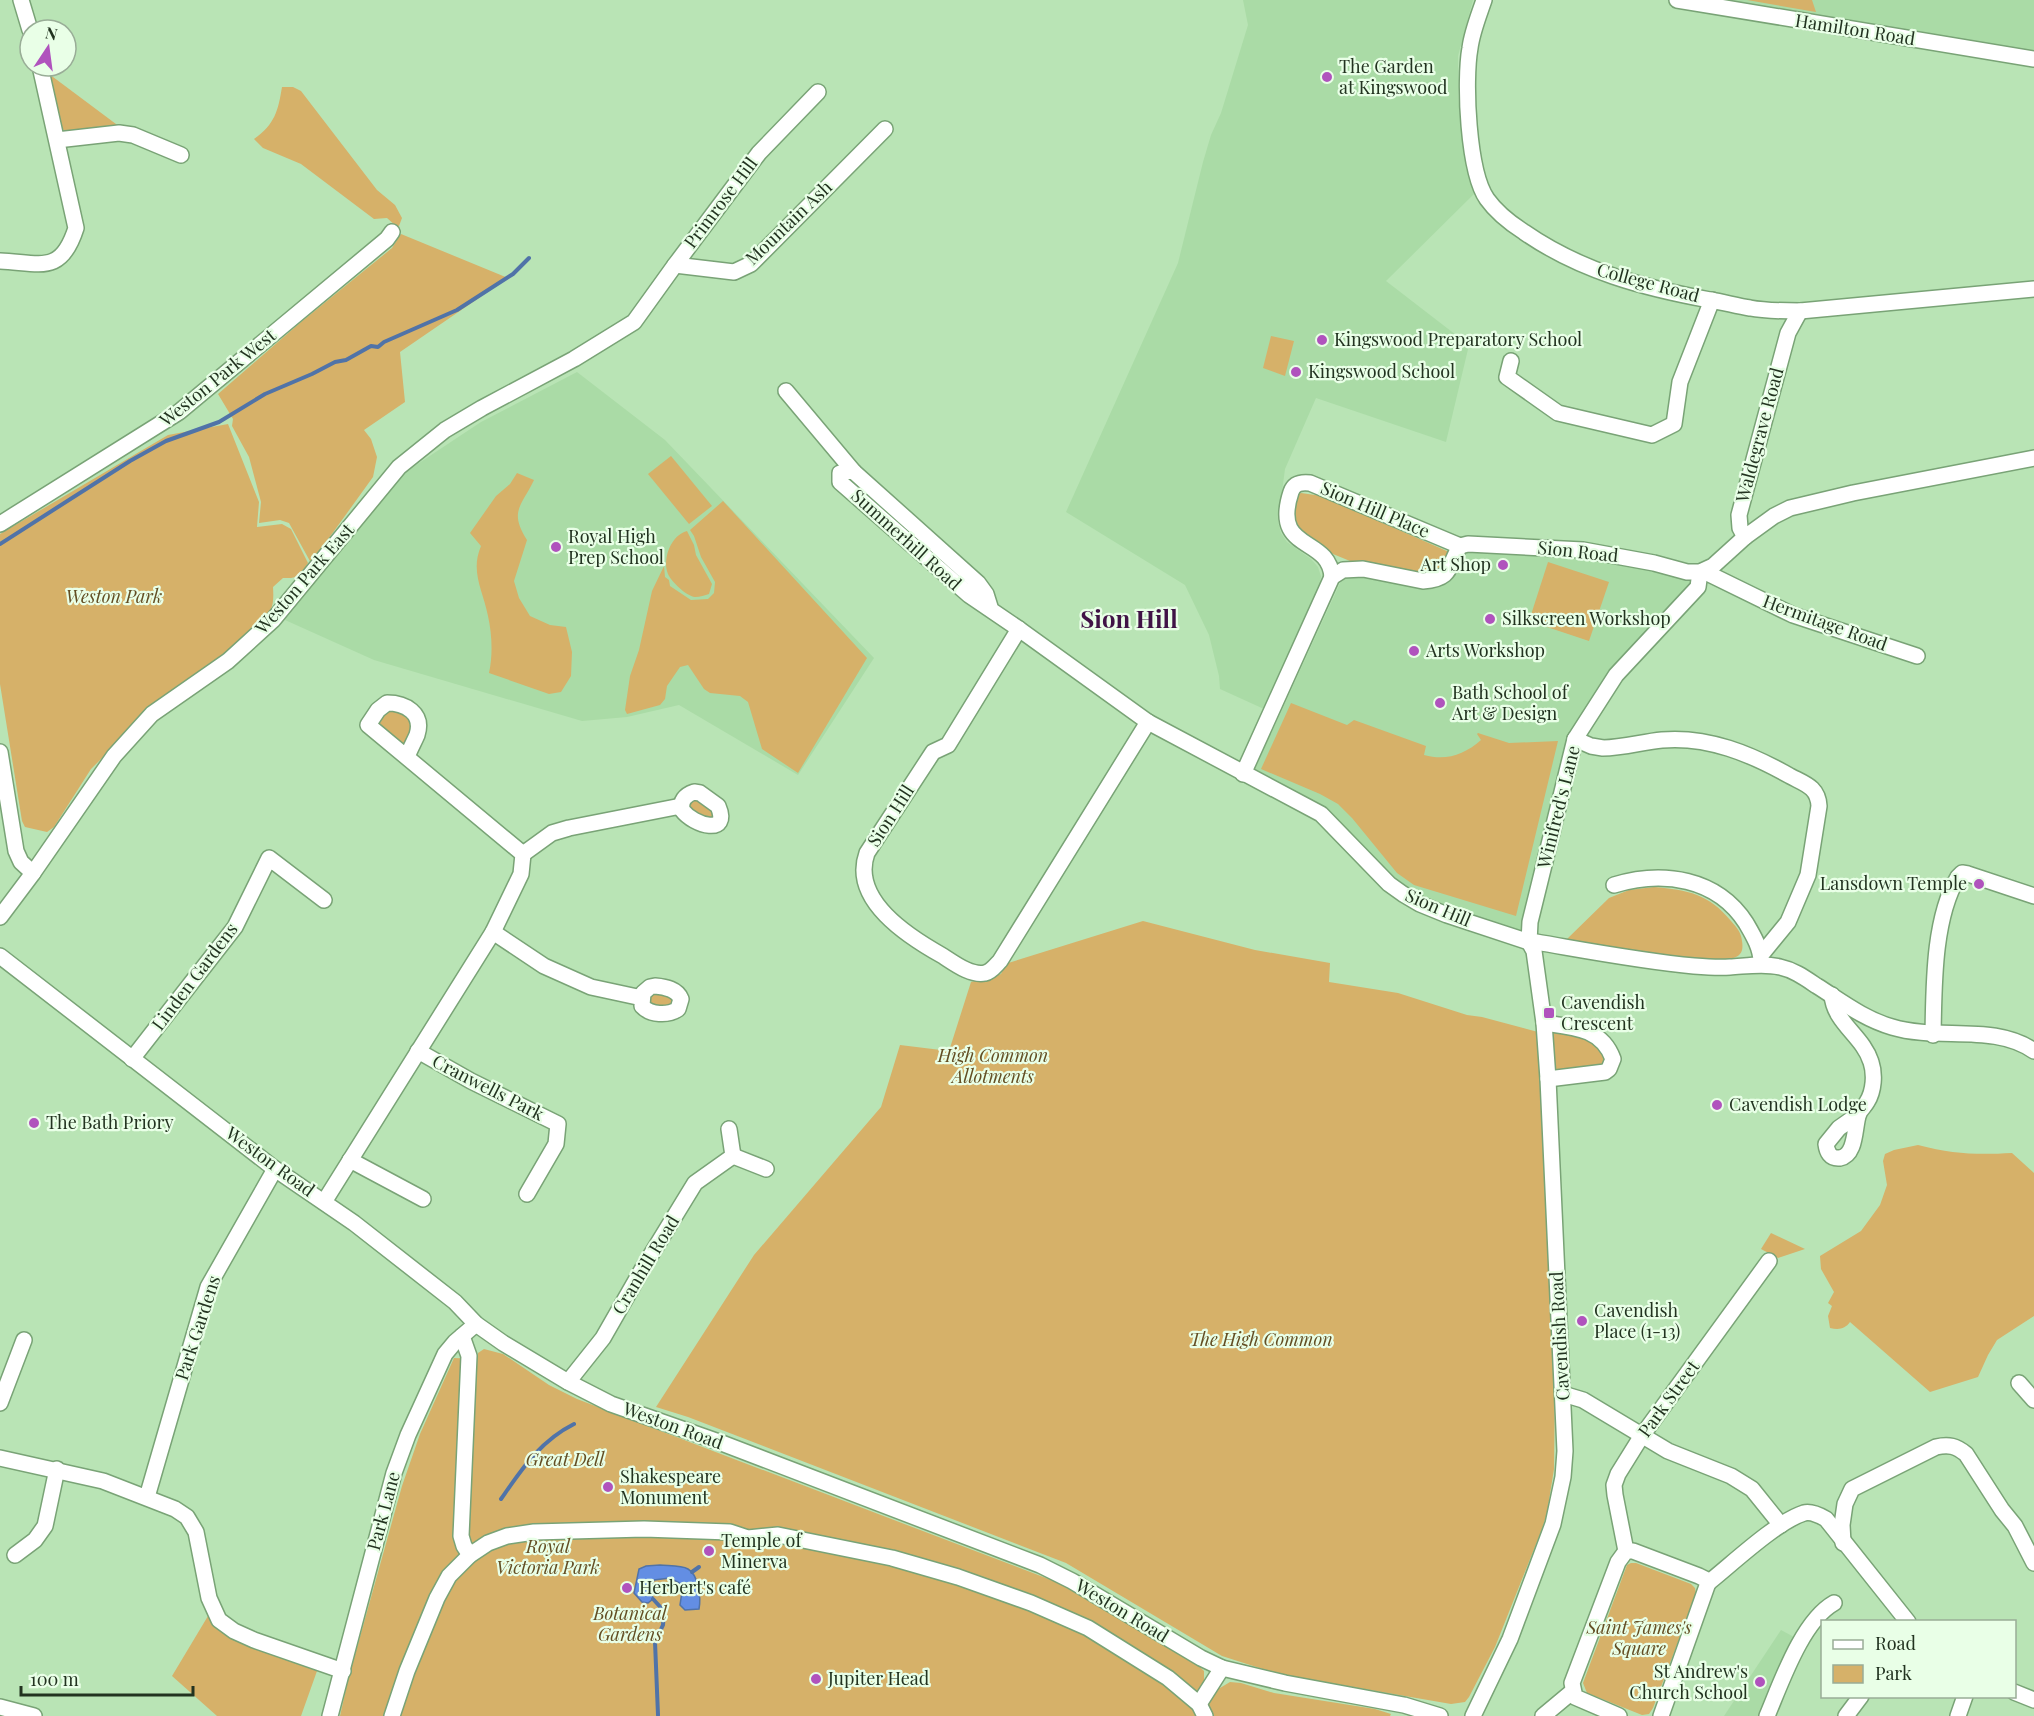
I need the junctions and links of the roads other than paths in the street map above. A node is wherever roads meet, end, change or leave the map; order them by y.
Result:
1 (21, 0) edge
2 (1484, 0) edge
3 (1677, 0) edge
4 (26, 18) edge
5 (2034, 59) edge
6 (43, 78) edge
7 (818, 92) dead end
8 (885, 129) dead end
9 (57, 140) junction
10 (174, 147) dead end
11 (392, 232) dead end
12 (0, 261) edge
13 (675, 265) junction
14 (2034, 289) edge
15 (1712, 300) junction
16 (1781, 310) junction
17 (1800, 311) junction
18 (634, 322) joint
19 (1788, 333) junction
20 (1511, 361) dead end
21 (786, 391) dead end
22 (2034, 458) edge
23 (0, 524) edge
24 (1745, 537) junction
25 (1460, 546) junction
26 (1702, 572) junction
27 (1332, 577) junction
28 (1019, 629) junction
29 (1917, 656) dead end
30 (1149, 722) junction
31 (1575, 739) junction
32 (0, 752) edge
33 (407, 757) dead end
34 (1243, 774) junction
35 (681, 807) dead end
36 (523, 854) junction
37 (33, 873) junction
38 (1614, 885) dead end
39 (2034, 896) edge
40 (324, 900) dead end
41 (0, 916) edge
42 (493, 932) junction
43 (1530, 944) junction
44 (0, 956) edge
45 (1761, 960) junction
46 (1832, 995) junction
47 (642, 998) dead end
48 (1544, 1023) junction
49 (1933, 1035) junction
50 (418, 1051) junction
51 (2034, 1051) edge
52 (132, 1059) junction
53 (1548, 1079) junction
54 (1859, 1113) dead end
55 (729, 1130) dead end
56 (733, 1156) junction
57 (350, 1160) junction
58 (275, 1169) junction
59 (766, 1169) dead end
60 (527, 1194) dead end
61 (423, 1199) dead end
62 (324, 1202) junction
63 (1769, 1261) dead end
64 (476, 1324) junction
65 (462, 1336) junction
66 (25, 1340) dead end
67 (568, 1383) junction
68 (2019, 1383) dead end
69 (1563, 1394) junction
70 (2034, 1400) edge
71 (0, 1403) edge
72 (1641, 1437) junction
73 (0, 1458) edge
74 (57, 1469) junction
75 (147, 1497) junction
76 (1781, 1525) junction
77 (1843, 1543) junction
78 (1626, 1551) junction
79 (15, 1555) dead end
80 (470, 1555) junction
81 (2031, 1566) edge
82 (1708, 1583) junction
83 (1834, 1603) dead end
84 (1906, 1620) edge
85 (1222, 1668) junction
86 (343, 1671) junction
87 (1573, 1691) junction
88 (2016, 1693) edge
89 (1860, 1698) edge
90 (1964, 1698) edge
91 (2034, 1700) edge
92 (0, 1707) edge
93 (1202, 1710) edge
94 (34, 1716) edge
95 (330, 1716) edge
96 (392, 1716) edge
97 (1440, 1716) edge
98 (1473, 1716) edge
99 (1543, 1716) edge
100 (1618, 1716) edge
101 (1660, 1716) edge
102 (1768, 1716) edge
103 (1846, 1716) edge
104 (1958, 1716) edge

1 - 4 street
2 - 15 street, College Road
3 - 5 street, Hamilton Road
6 - 9 street
7 - 13 street, Primrose Hill
8 - 13 street, Mountain Ash
9 - 10 street
9 - 12 street
11 - 23 street, Weston Park West
13 - 18 street, Primrose Hill
14 - 17 street, College Road
15 - 16 street, College Road
15 - 20 street
16 - 17 street, College Road
16 - 19 street
17 - 19 street, Waldegrave Road
18 - 37 street, Weston Park East
19 - 24 street, Waldegrave Road
21 - 28 street, Summerhill Road
22 - 24 street
24 - 26 street
25 - 26 street, Sion Road
25 - 27 street
25 - 27 street, Sion Hill Place
26 - 29 street, Hermitage Road
26 - 31 street, Winifred's Lane
27 - 34 street
28 - 30 street, Sion Hill
28 - 30 street, Sion Hill
30 - 34 street, Sion Hill
31 - 43 street, Winifred's Lane
31 - 45 street
32 - 37 street
33 - 36 street
34 - 43 street, Sion Hill
35 - 36 street
36 - 42 street, Cranwells Park
37 - 41 street, Weston Park East
38 - 45 street
39 - 49 street
40 - 52 street, Linden Gardens
42 - 47 street
42 - 50 street, Cranwells Park
43 - 45 street, Sion Hill
43 - 48 street, Cavendish Road
44 - 52 street, Weston Road
45 - 46 street, Sion Hill
46 - 49 street, Sion Hill
46 - 54 street
48 - 53 street, Cavendish Road
48 - 53 street
49 - 51 street, Sion Hill
50 - 57 street, Cranwells Park
50 - 60 street, Cranwells Park
52 - 58 street, Weston Road
53 - 69 street, Cavendish Road
55 - 56 street
56 - 59 street
56 - 67 street, Cranhill Road
57 - 61 street
57 - 62 street, Cranwells Park
58 - 62 street, Weston Road
58 - 75 street, Park Gardens
62 - 64 street, Weston Road
63 - 72 street, Park Street
64 - 65 street, Park Lane
64 - 67 street, Weston Road
65 - 80 street
65 - 86 street, Park Lane
66 - 71 street
67 - 85 street, Weston Road
68 - 70 street
69 - 72 street
69 - 98 street, Cavendish Road
72 - 76 street
72 - 78 street, Park Street
73 - 74 street
74 - 75 street
74 - 79 street
75 - 86 street
76 - 77 street
76 - 82 street
77 - 81 street
77 - 84 street
78 - 82 street
78 - 87 street
80 - 93 street
80 - 96 street
82 - 101 street
83 - 102 street
85 - 93 street
85 - 97 street, Weston Road
86 - 95 street, Park Lane
87 - 99 street
87 - 100 street
88 - 91 street
89 - 103 street
90 - 104 street
92 - 94 street

